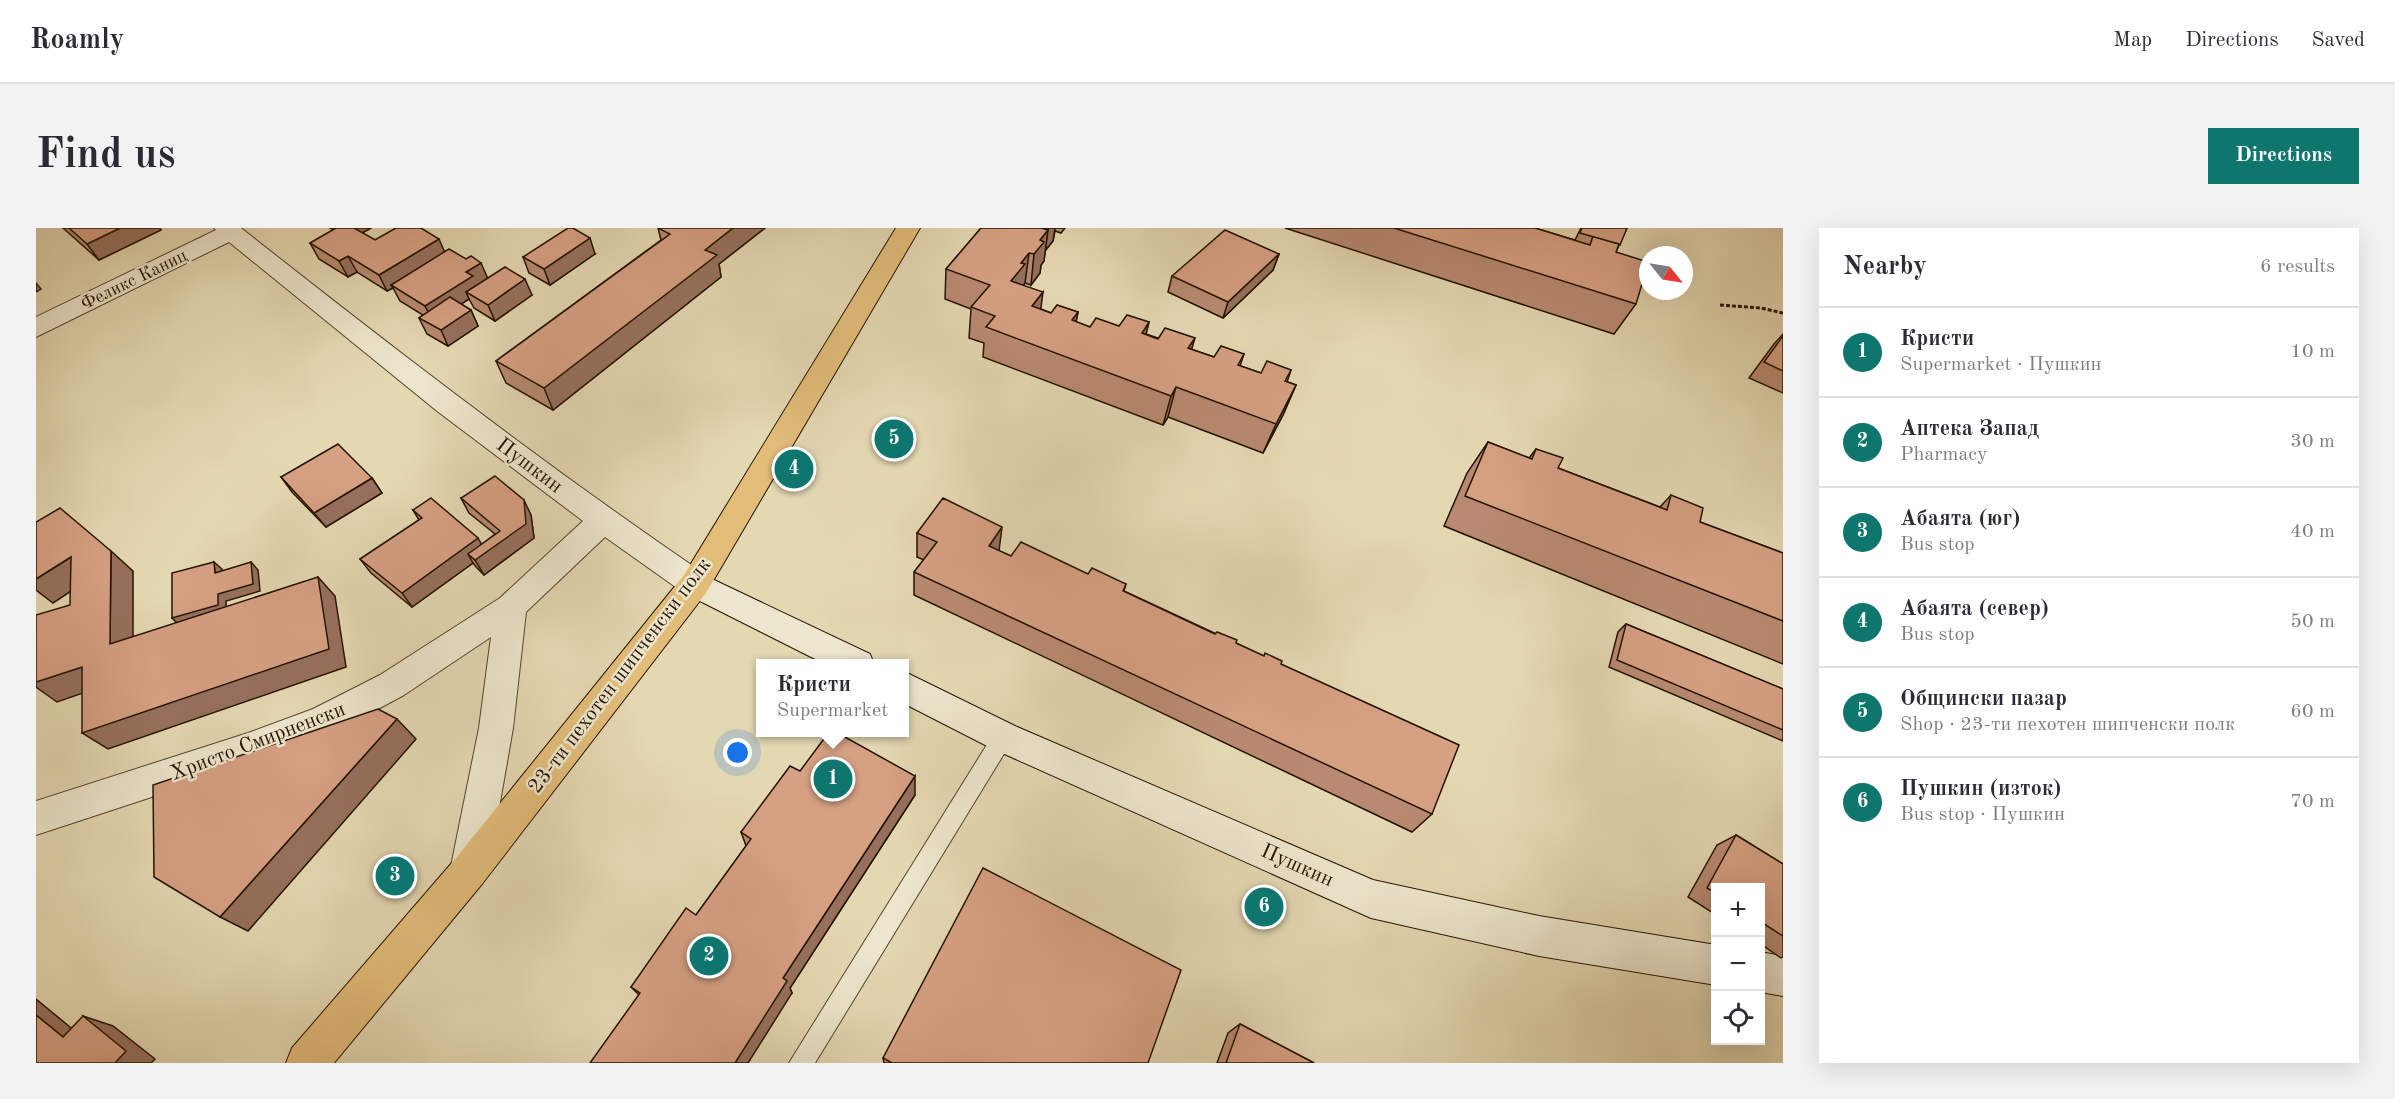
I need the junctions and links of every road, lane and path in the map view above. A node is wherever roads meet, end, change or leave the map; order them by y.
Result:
1 (908, 228) edge
2 (228, 230) edge
3 (1720, 305) dead end
4 (1783, 314) edge
5 (36, 328) edge
6 (603, 520) junction
7 (695, 584) junction
8 (511, 607) junction
9 (850, 659) edge
10 (909, 689) edge
11 (1003, 737) junction
12 (36, 818) edge
13 (469, 871) junction
14 (1711, 964) edge
15 (1765, 973) edge
16 (1783, 976) edge
17 (307, 1063) edge
18 (801, 1063) edge

1 - 7 main road, 23-ти пехотен шипченски полк
2 - 5 street, Феликс Каниц
2 - 6 street, Пушкин
3 - 4 path
6 - 7 street, Пушкин
6 - 8 street, Христо Смирненски
7 - 9 street, Пушкин
7 - 13 main road, 23-ти пехотен шипченски полк
8 - 12 street, Христо Смирненски
8 - 13 street
10 - 11 street, Пушкин
11 - 14 street, Пушкин
11 - 18 lane
13 - 17 main road, 23-ти пехотен шипченски полк
15 - 16 street

